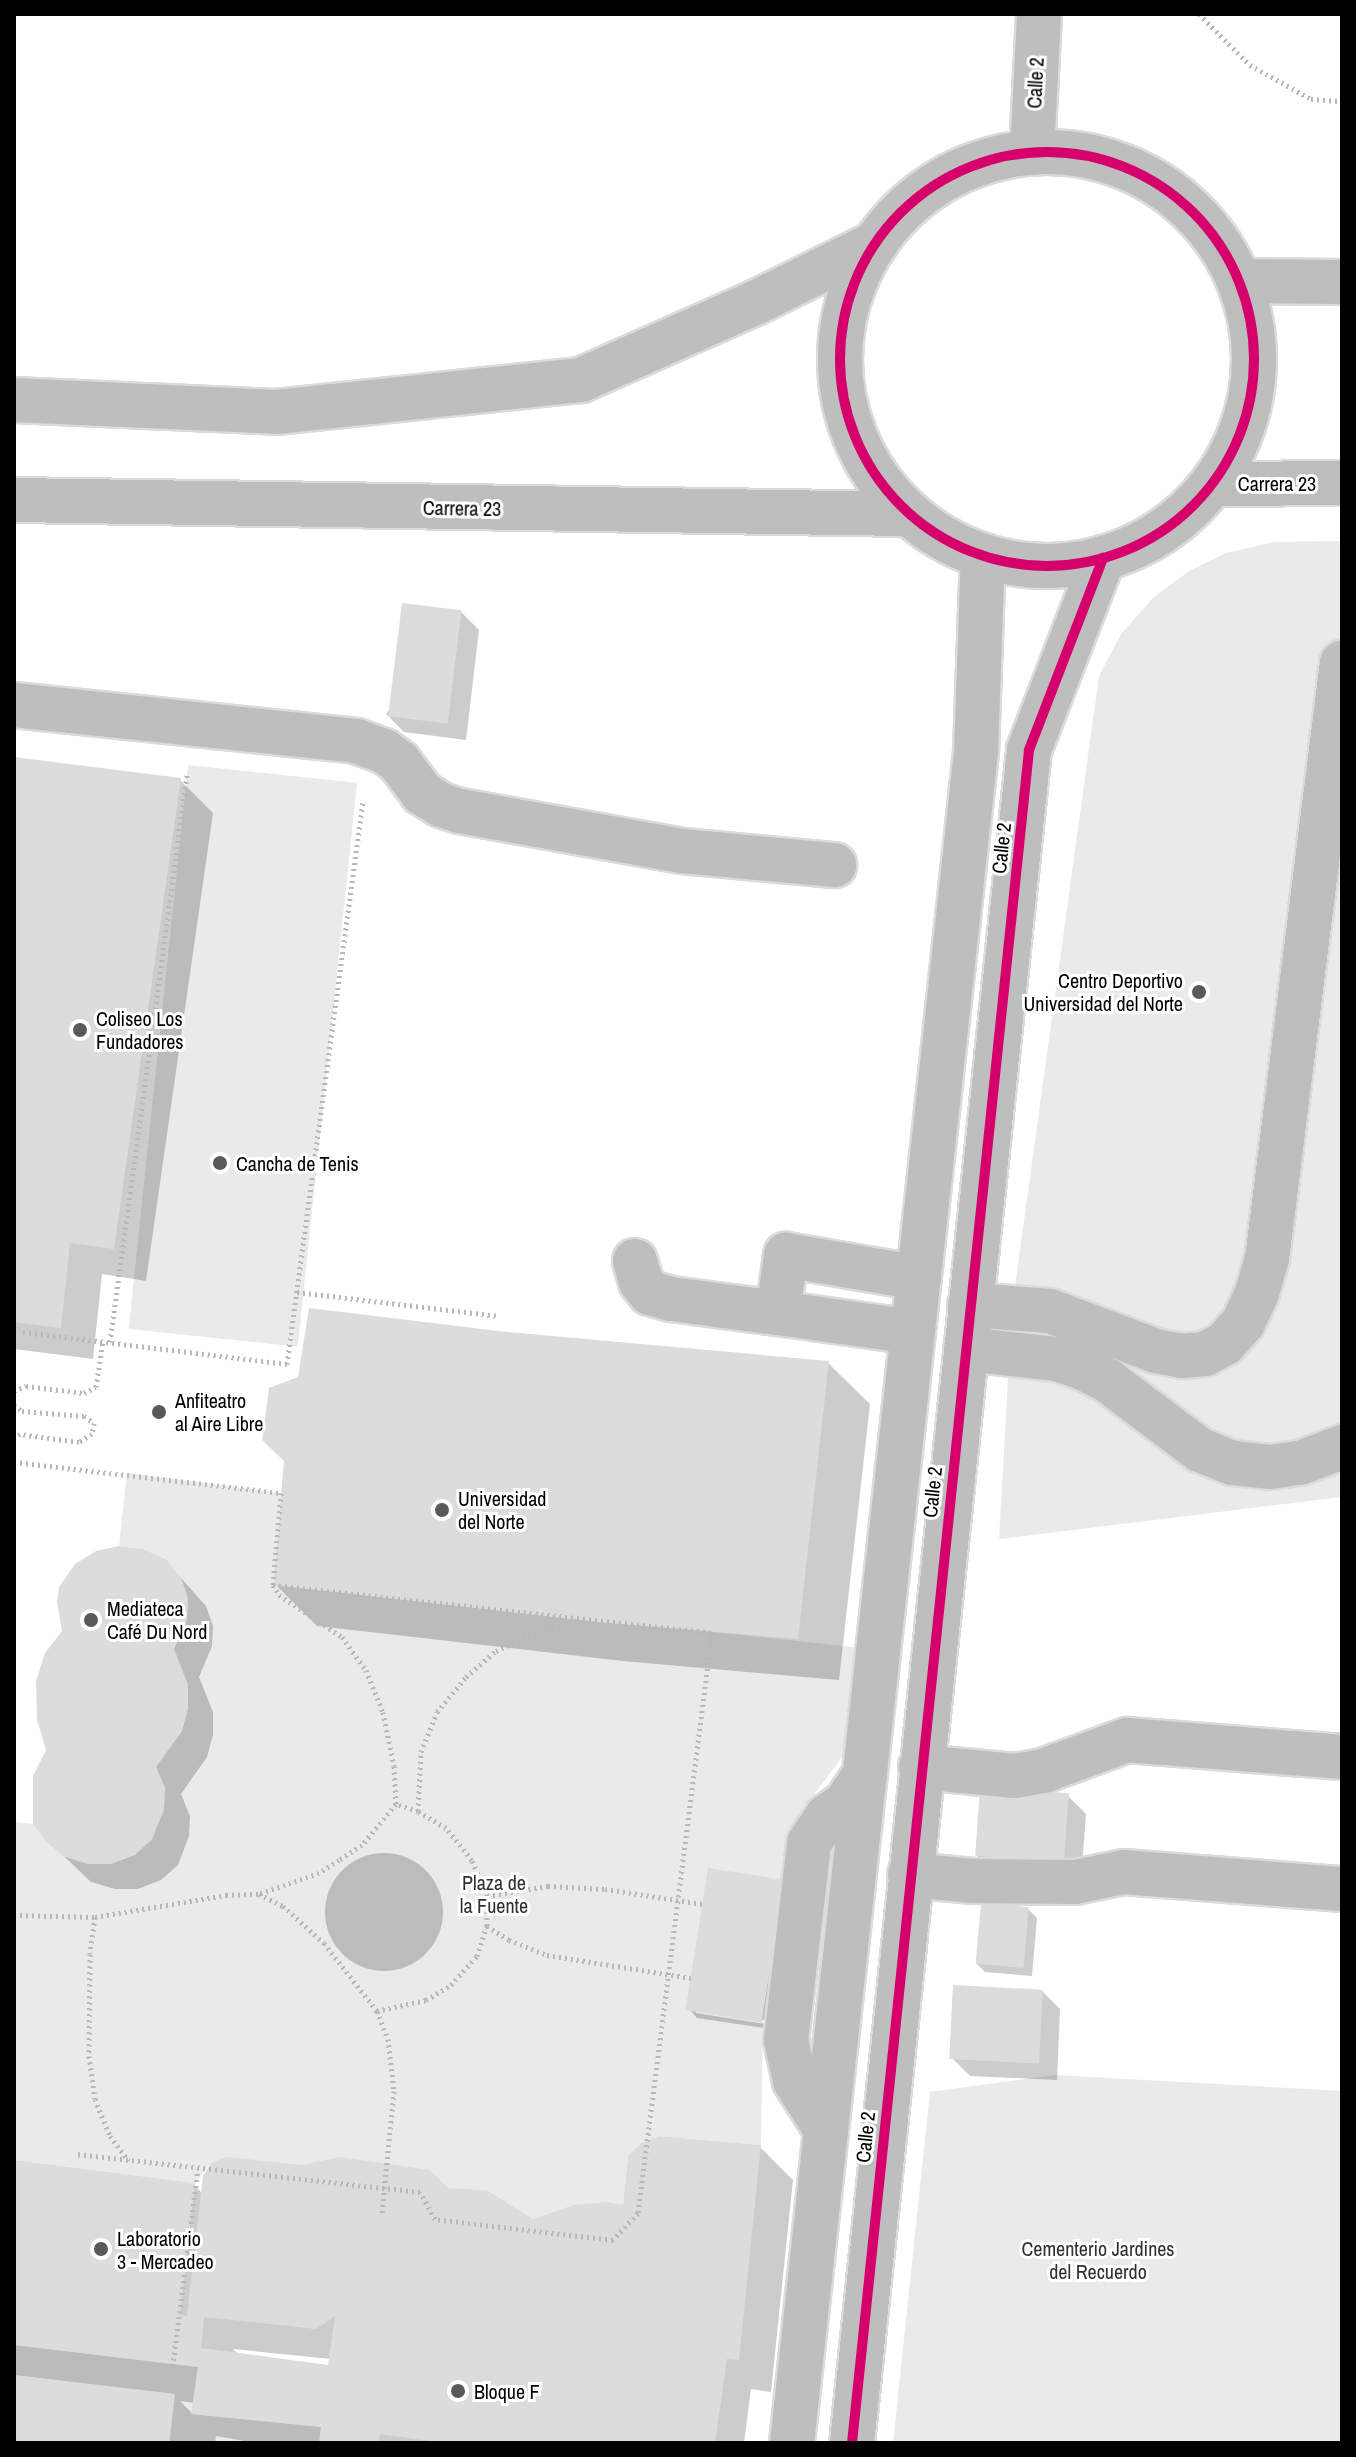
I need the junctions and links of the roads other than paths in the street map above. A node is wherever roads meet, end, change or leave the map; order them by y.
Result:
1 (1039, 14) edge
2 (1032, 153) junction
3 (876, 243) junction
4 (1240, 281) junction
5 (1342, 282) edge
6 (14, 400) edge
7 (1342, 483) edge
8 (1213, 484) junction
9 (14, 500) edge
10 (910, 514) junction
11 (983, 556) junction
12 (1103, 558) junction
13 (1342, 663) edge
14 (14, 705) edge
15 (834, 865) dead end
16 (635, 1261) dead end
17 (919, 1278) junction
18 (970, 1305) junction
19 (778, 1313) junction
20 (913, 1332) junction
21 (966, 1349) junction
22 (1342, 1447) edge
23 (1342, 1757) edge
24 (921, 1767) junction
25 (910, 1875) junction
26 (1342, 1889) edge
27 (792, 2443) edge
28 (852, 2443) edge

1 - 2 street, Calle 2
2 - 3 street
2 - 4 street
3 - 6 street
3 - 10 street
4 - 5 main road
4 - 8 street
7 - 8 main road, Carrera 23
8 - 12 street
9 - 10 street, Carrera 23
10 - 11 street
11 - 12 street
11 - 17 street, Calle 2
12 - 18 street, Calle 2
13 - 18 street
14 - 15 street
16 - 19 street
17 - 19 street
17 - 20 street, Calle 2
18 - 21 street, Calle 2
19 - 20 street
20 - 27 street, Calle 2
21 - 22 street
21 - 24 street, Calle 2
23 - 24 street
24 - 25 street, Calle 2
25 - 26 street
25 - 28 street, Calle 2

